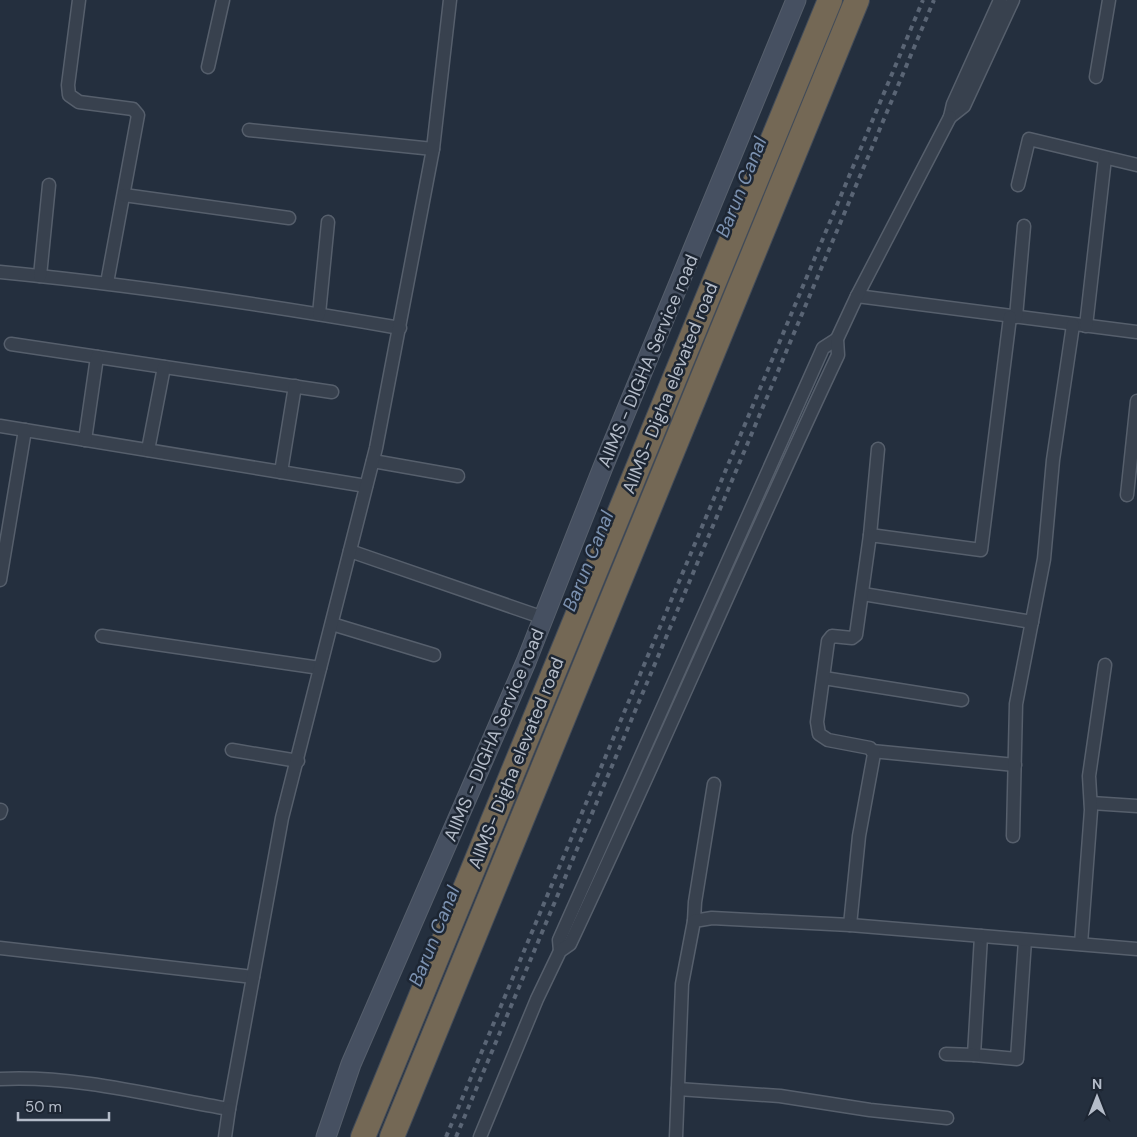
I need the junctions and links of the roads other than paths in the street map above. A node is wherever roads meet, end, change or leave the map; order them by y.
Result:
1 (79, 0) edge
2 (223, 0) edge
3 (450, 0) edge
4 (796, 0) edge
5 (830, 0) edge
6 (857, 0) edge
7 (1000, 0) edge
8 (1013, 0) edge
9 (1109, 0) edge
10 (208, 67) dead end
11 (1096, 77) dead end
12 (950, 117) junction
13 (249, 130) dead end
14 (433, 149) junction
15 (1106, 158) junction
16 (1137, 165) edge
17 (50, 184) dead end
18 (1018, 185) dead end
19 (124, 196) junction
20 (289, 218) dead end
21 (328, 222) dead end
22 (1024, 226) dead end
23 (0, 272) edge
24 (40, 276) junction
25 (107, 283) junction
26 (857, 296) junction
27 (319, 314) junction
28 (1013, 317) junction
29 (1072, 325) junction
30 (1086, 326) junction
31 (400, 328) junction
32 (1137, 332) edge
33 (11, 344) dead end
34 (97, 357) junction
35 (164, 367) junction
36 (295, 386) junction
37 (332, 392) dead end
38 (1137, 401) edge
39 (0, 426) edge
40 (25, 430) junction
41 (85, 440) junction
42 (878, 449) dead end
43 (148, 450) junction
44 (373, 461) junction
45 (281, 472) junction
46 (458, 476) dead end
47 (366, 486) junction
48 (1127, 495) dead end
49 (870, 535) junction
50 (350, 551) junction
51 (0, 580) edge
52 (863, 594) junction
53 (544, 618) junction
54 (1032, 622) junction
55 (332, 624) junction
56 (102, 636) dead end
57 (434, 655) dead end
58 (1105, 665) dead end
59 (320, 668) junction
60 (824, 678) junction
61 (962, 700) dead end
62 (232, 750) dead end
63 (872, 751) junction
64 (298, 761) junction
65 (1015, 765) junction
66 (714, 784) dead end
67 (1091, 802) junction
68 (1137, 806) edge
69 (1013, 836) dead end
70 (694, 921) junction
71 (850, 925) junction
72 (981, 936) junction
73 (1025, 940) junction
74 (1081, 944) junction
75 (0, 948) edge
76 (1137, 949) edge
77 (253, 977) junction
78 (946, 1054) dead end
79 (974, 1055) junction
80 (0, 1079) edge
81 (678, 1089) junction
82 (229, 1109) junction
83 (947, 1118) dead end
84 (225, 1137) edge
85 (326, 1137) edge
86 (364, 1137) edge
87 (392, 1137) edge
88 (480, 1137) edge
89 (676, 1137) edge

1 - 19 street
2 - 10 street
3 - 14 street
4 - 53 main road, AIIMS - DIGHA Service road
5 - 86 highway, AIIMS- Digha elevated road
6 - 87 highway, AIIMS- Digha elevated road
7 - 12 street
8 - 12 street
9 - 11 street
12 - 26 street
13 - 14 street
14 - 31 street
15 - 16 street
15 - 18 street
15 - 30 street
17 - 24 street
19 - 20 street
19 - 25 street
21 - 27 street
22 - 28 street
23 - 24 street
24 - 25 street
25 - 27 street
26 - 28 street
26 - 88 street
27 - 31 street
28 - 29 street
28 - 49 street
29 - 30 street
29 - 54 street
30 - 32 street
31 - 44 street
33 - 34 street
34 - 35 street
34 - 41 street
35 - 36 street
35 - 43 street
36 - 37 street
36 - 45 street
38 - 48 street
39 - 40 street
40 - 41 street
40 - 51 street
41 - 43 street
42 - 49 street
43 - 45 street
44 - 46 street
44 - 47 street
45 - 47 street
47 - 50 street
49 - 52 street
50 - 53 street
50 - 55 street
52 - 54 street
52 - 60 street
53 - 85 main road, AIIMS - DIGHA Service road
54 - 65 street
55 - 57 street
55 - 59 street
56 - 59 street
58 - 67 street
59 - 64 street
60 - 61 street
60 - 63 street
62 - 64 street
63 - 65 street
63 - 71 street
64 - 77 street
65 - 69 street
66 - 70 street
67 - 68 street
67 - 74 street
70 - 71 street
70 - 81 street
71 - 72 street
72 - 73 street
72 - 79 street
73 - 74 street
73 - 79 street
74 - 76 street
75 - 77 street
77 - 82 street
78 - 79 street
80 - 82 street
81 - 83 street
81 - 89 street
82 - 84 street

